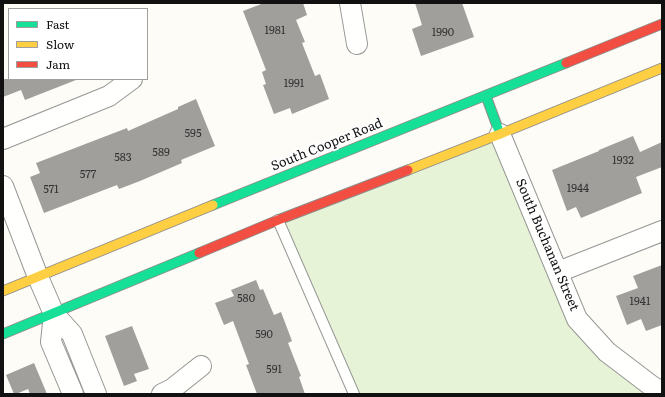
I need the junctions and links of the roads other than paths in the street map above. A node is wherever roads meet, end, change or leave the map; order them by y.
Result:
1 (350, 3) edge
2 (662, 24) edge
3 (357, 44) dead end
4 (662, 68) edge
5 (131, 80) edge
6 (486, 96) junction
7 (500, 134) junction
8 (3, 139) edge
9 (3, 186) edge
10 (278, 220) junction
11 (662, 231) edge
12 (558, 272) junction
13 (38, 277) junction
14 (3, 291) edge
15 (54, 314) junction
16 (3, 334) edge
17 (201, 366) dead end
18 (76, 380) edge
19 (662, 391) edge
20 (96, 394) edge
21 (162, 394) edge
22 (354, 394) edge

1 - 3 street
2 - 6 main road, South Cooper Road
4 - 7 main road
5 - 8 street
6 - 7 main road
6 - 13 main road, South Cooper Road
7 - 10 main road
7 - 12 street, South Buchanan Street
9 - 13 street
10 - 15 main road
10 - 22 lane
11 - 12 street
12 - 19 street, South Buchanan Street
13 - 14 main road, South Cooper Road
13 - 15 street
15 - 16 main road
15 - 18 street
17 - 21 street
18 - 20 street

